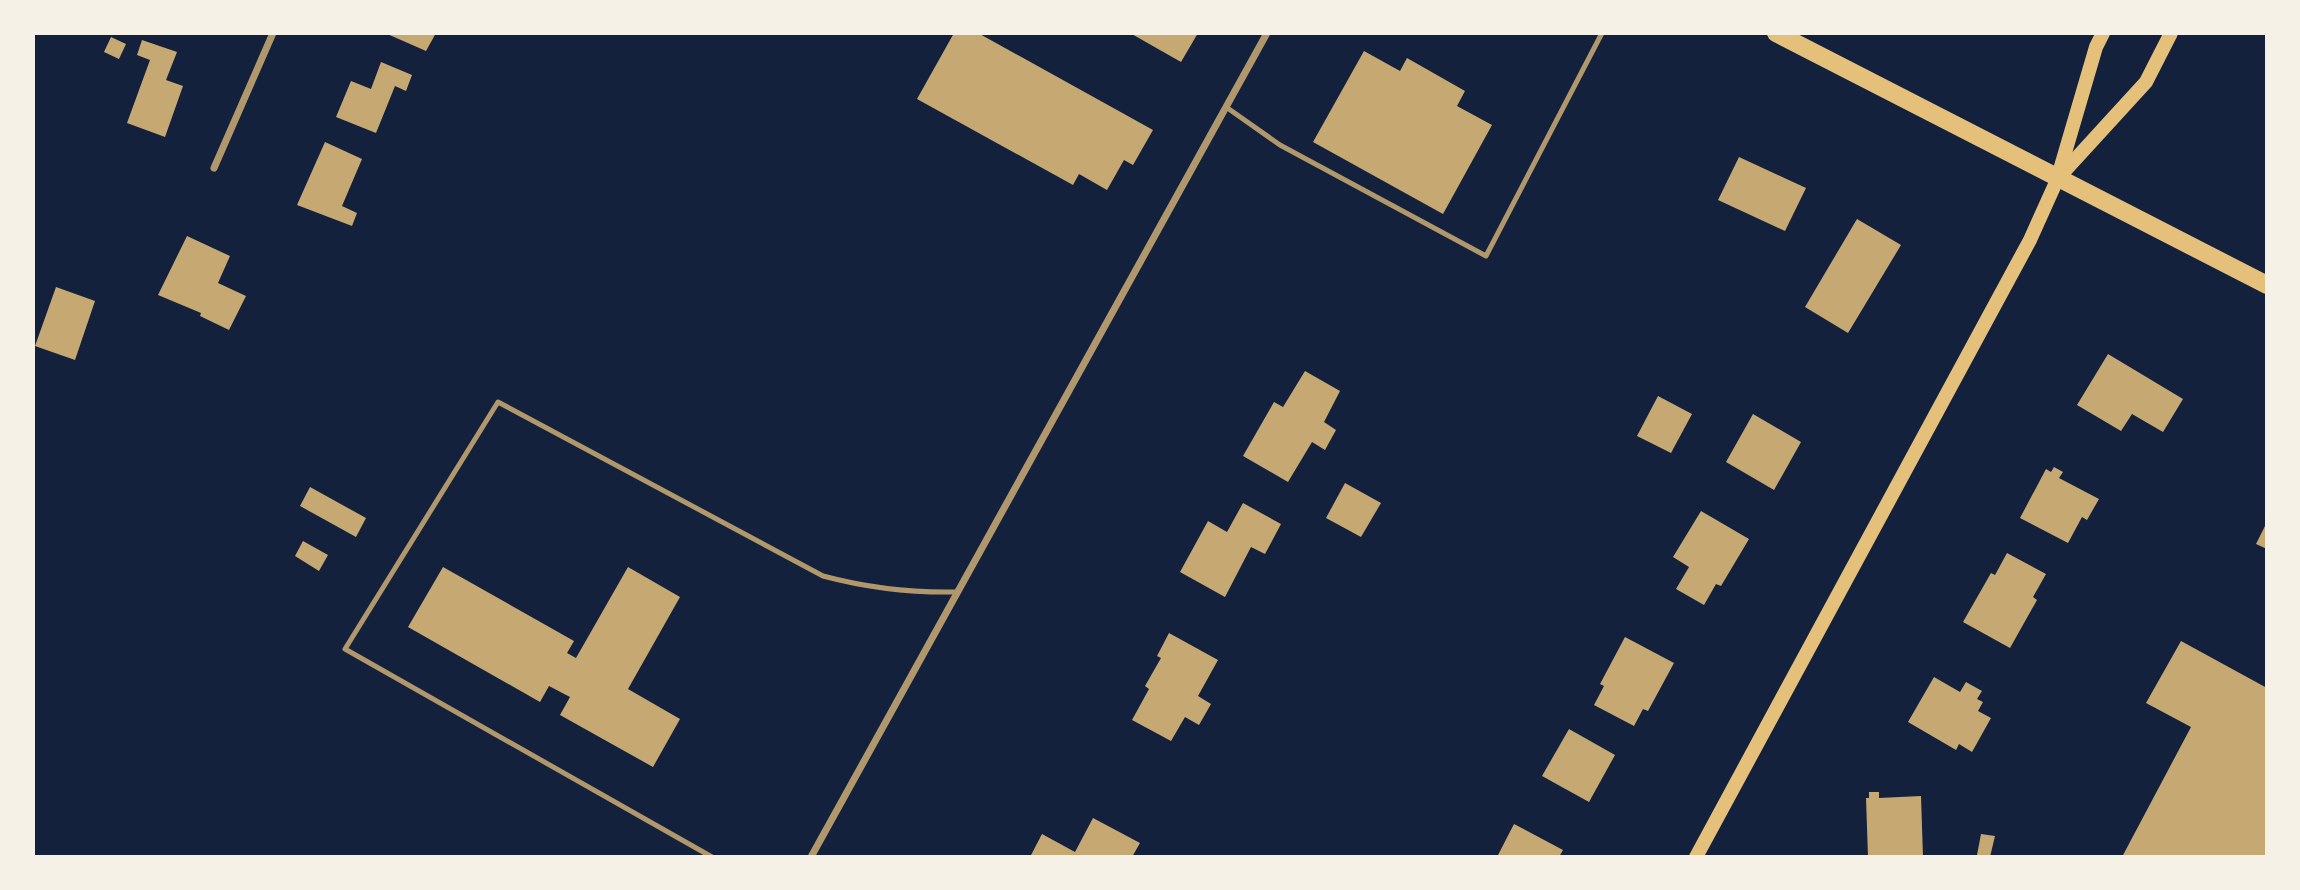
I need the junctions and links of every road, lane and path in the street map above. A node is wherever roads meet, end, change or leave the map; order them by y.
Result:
1 (273, 33) edge
2 (1268, 33) edge
3 (1602, 33) edge
4 (1776, 33) edge
5 (2103, 33) edge
6 (2171, 33) edge
7 (1226, 107) junction
8 (214, 168) dead end
9 (2057, 180) junction
10 (2267, 285) edge
11 (957, 592) junction
12 (712, 857) edge
13 (811, 857) edge
14 (1696, 857) edge

1 - 8 street
2 - 7 street
3 - 7 lane
4 - 9 main road
5 - 9 main road
6 - 9 main road
7 - 11 street
9 - 10 main road
9 - 14 main road
11 - 12 lane
11 - 13 street

